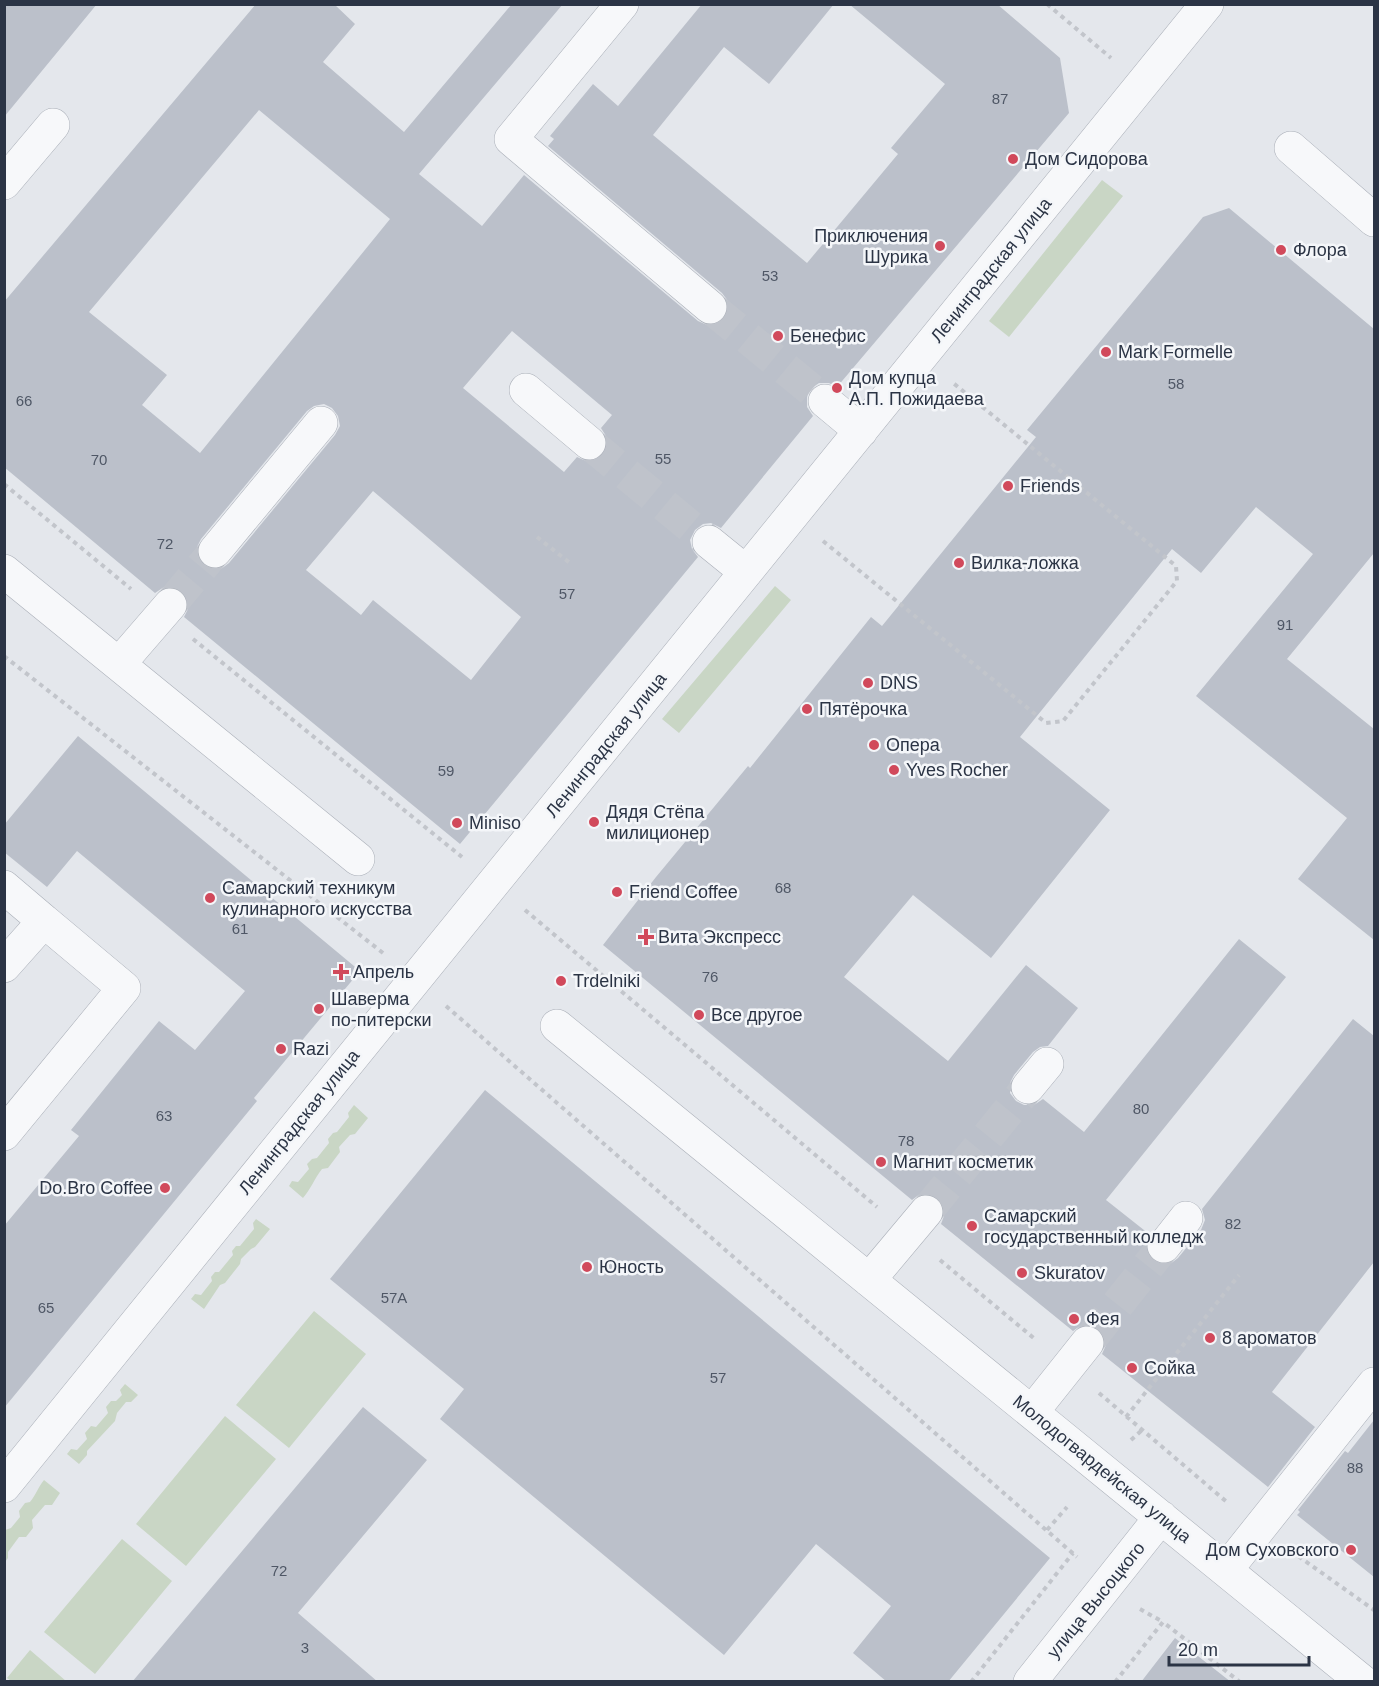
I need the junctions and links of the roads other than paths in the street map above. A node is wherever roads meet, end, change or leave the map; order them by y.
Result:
1 (622, 4) edge
2 (1207, 4) edge
3 (53, 125) dead end
4 (1291, 148) dead end
5 (4, 183) edge
6 (1374, 220) edge
7 (710, 307) tunnel mouth
8 (526, 390) dead end
9 (825, 401) tunnel mouth
10 (321, 423) dead end
11 (861, 431) junction
12 (589, 443) tunnel mouth
13 (709, 542) tunnel mouth
14 (215, 550) tunnel mouth
15 (4, 571) edge
16 (746, 572) junction
17 (166, 610) tunnel mouth
18 (119, 664) junction
19 (358, 859) dead end
20 (4, 887) edge
21 (44, 921) junction
22 (4, 966) edge
23 (557, 1026) dead end
24 (4, 1134) edge
25 (1186, 1218) dead end
26 (917, 1222) tunnel mouth
27 (1164, 1246) tunnel mouth
28 (869, 1280) junction
29 (1077, 1355) tunnel mouth
30 (1374, 1384) edge
31 (1032, 1412) junction
32 (4, 1486) edge
33 (1161, 1517) junction
34 (1226, 1570) junction
35 (1029, 1682) edge
36 (1363, 1682) edge

1 - 7 street
2 - 11 street, Ленинградская улица
3 - 5 street
4 - 6 street
8 - 12 street
9 - 11 street
10 - 14 street
11 - 16 street, Ленинградская улица
13 - 16 street
15 - 18 street
16 - 32 street, Ленинградская улица
17 - 18 street
18 - 19 street
20 - 21 street
21 - 22 street
21 - 24 street
23 - 28 street, Молодогвардейская улица
25 - 27 street
26 - 28 street
28 - 31 street, Молодогвардейская улица
29 - 31 street
30 - 34 street
31 - 33 street, Молодогвардейская улица
33 - 34 street, Молодогвардейская улица
33 - 35 street, улица Высоцкого
34 - 36 street, Молодогвардейская улица

